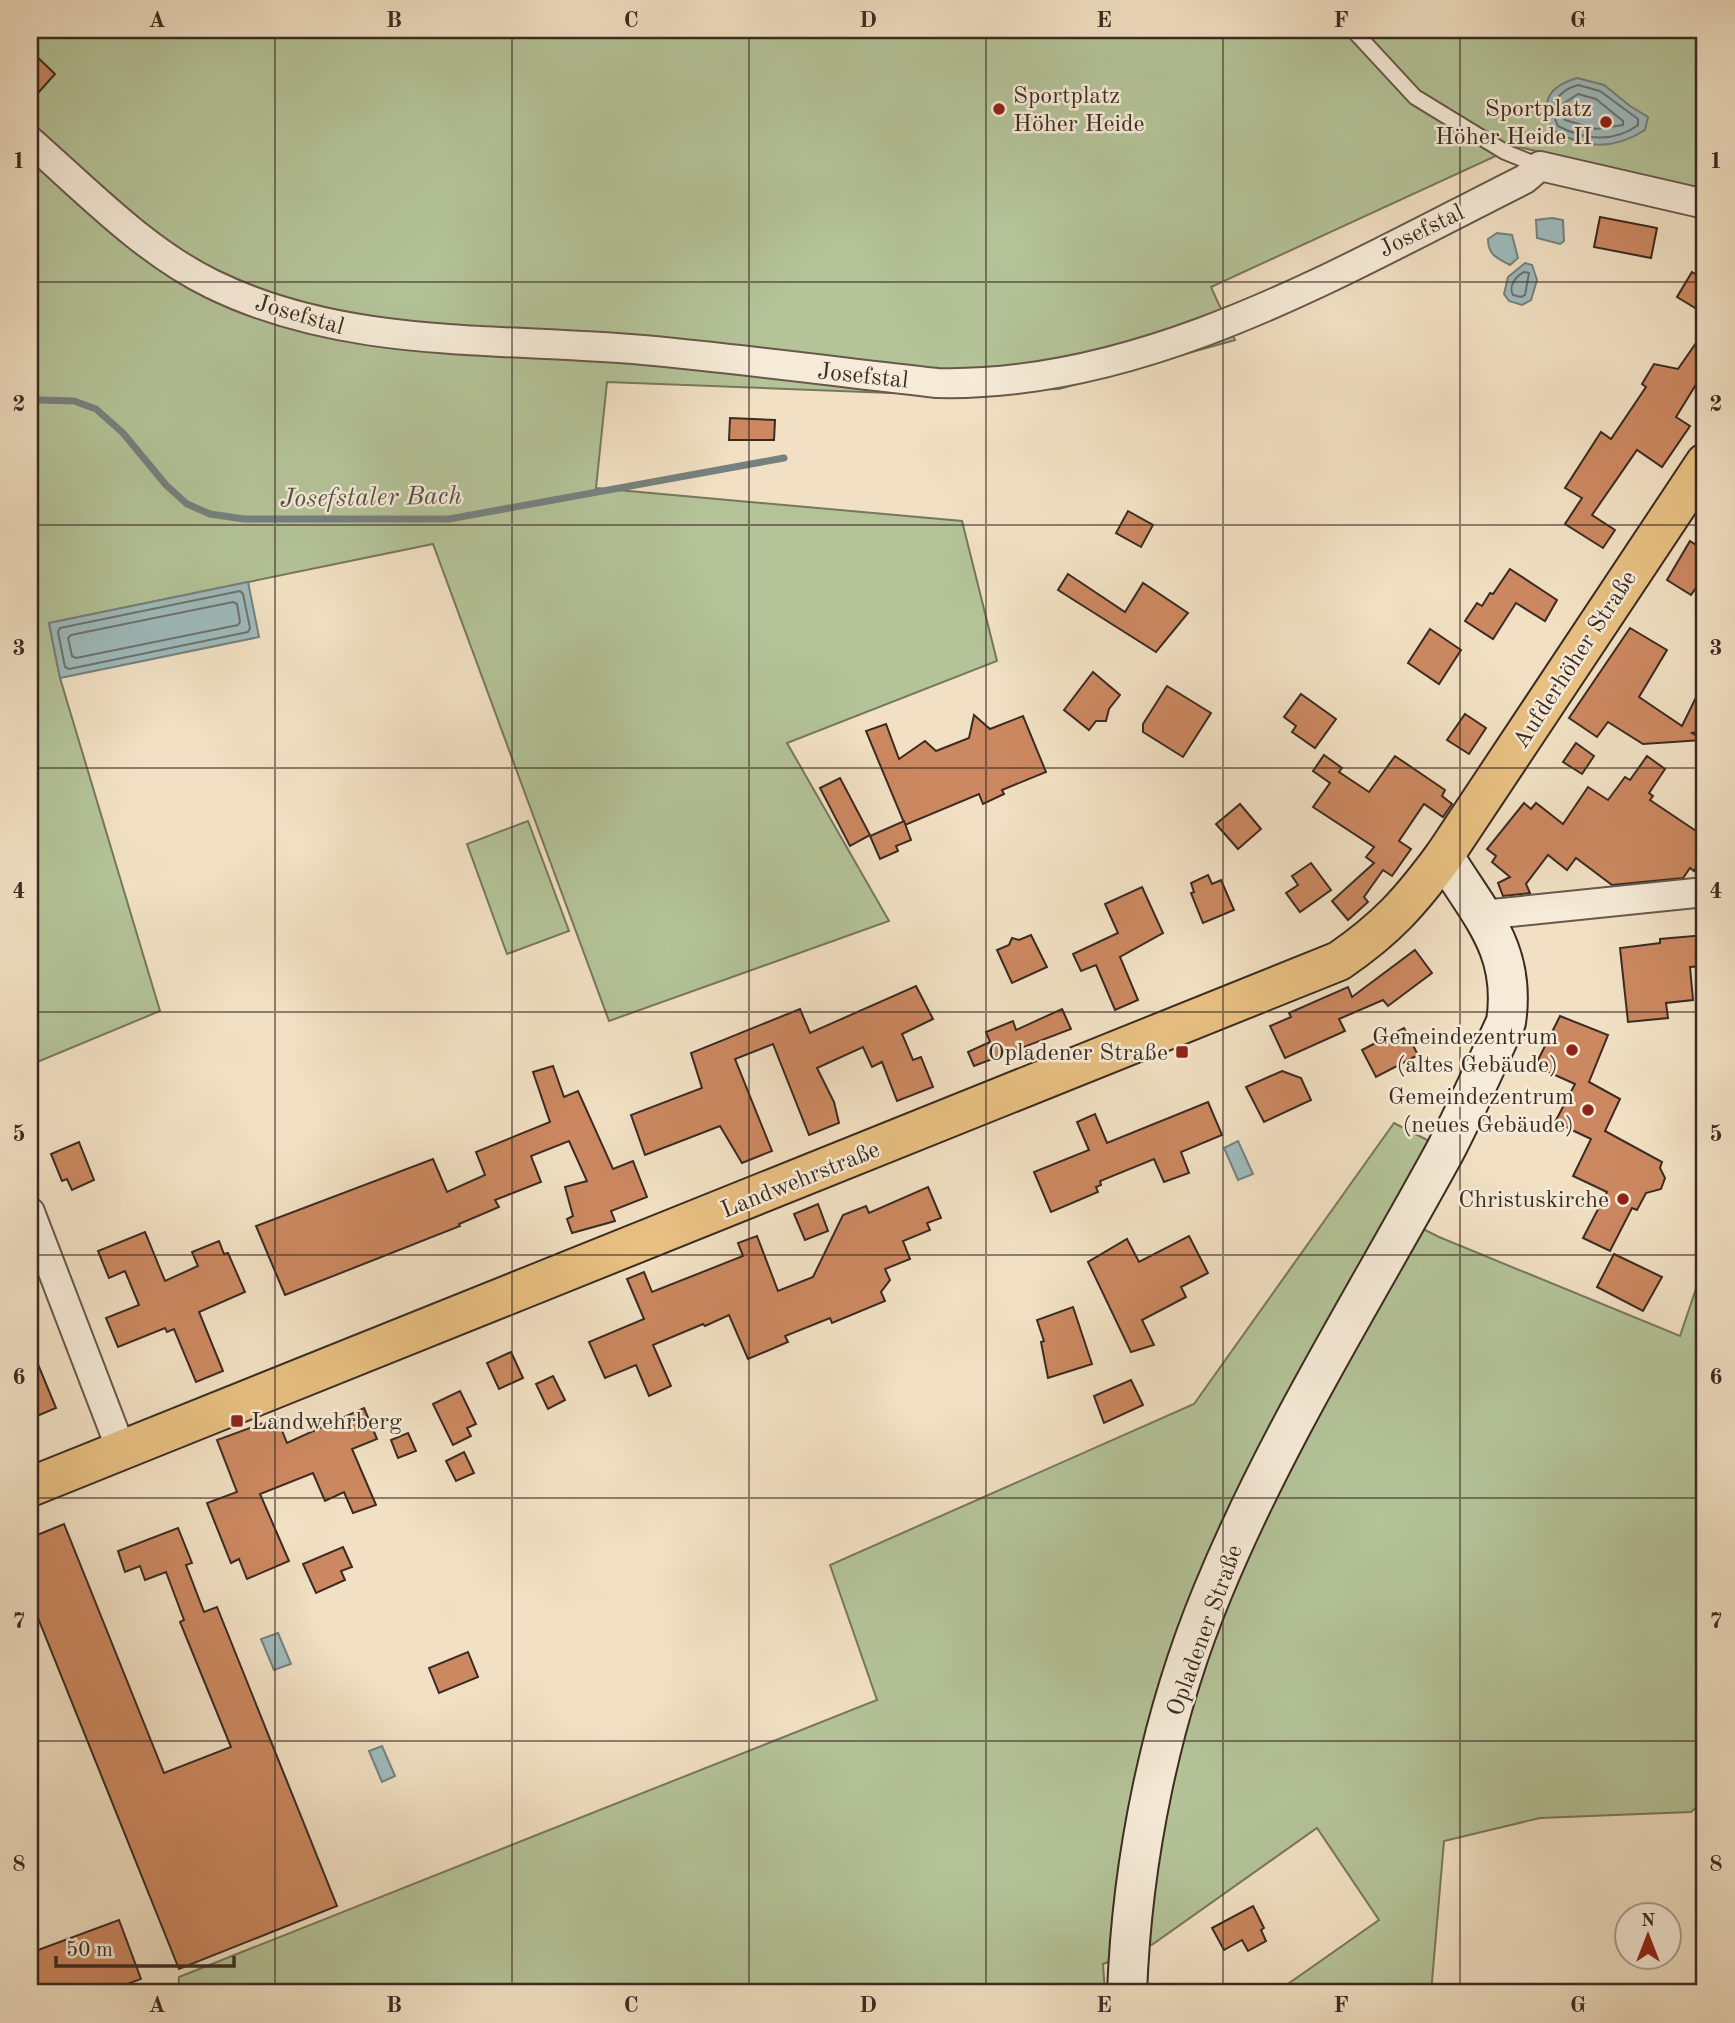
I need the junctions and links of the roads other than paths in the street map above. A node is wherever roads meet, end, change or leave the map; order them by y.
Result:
1 (1353, 30) edge
2 (30, 141) edge
3 (1541, 166) junction
4 (1705, 204) edge
5 (1705, 463) edge
6 (1444, 856) junction
7 (1705, 892) edge
8 (1482, 915) junction
9 (30, 1212) edge
10 (122, 1452) junction
11 (30, 1488) edge
12 (1127, 1993) edge

1 - 3 lane
2 - 3 street, Josefstal
3 - 4 street
5 - 6 main road, Aufderhöher Straße
6 - 8 main road, Opladener Straße
6 - 10 main road, Landwehrstraße
7 - 8 street
8 - 12 main road, Opladener Straße
9 - 10 street
10 - 11 main road, Landwehrstraße

